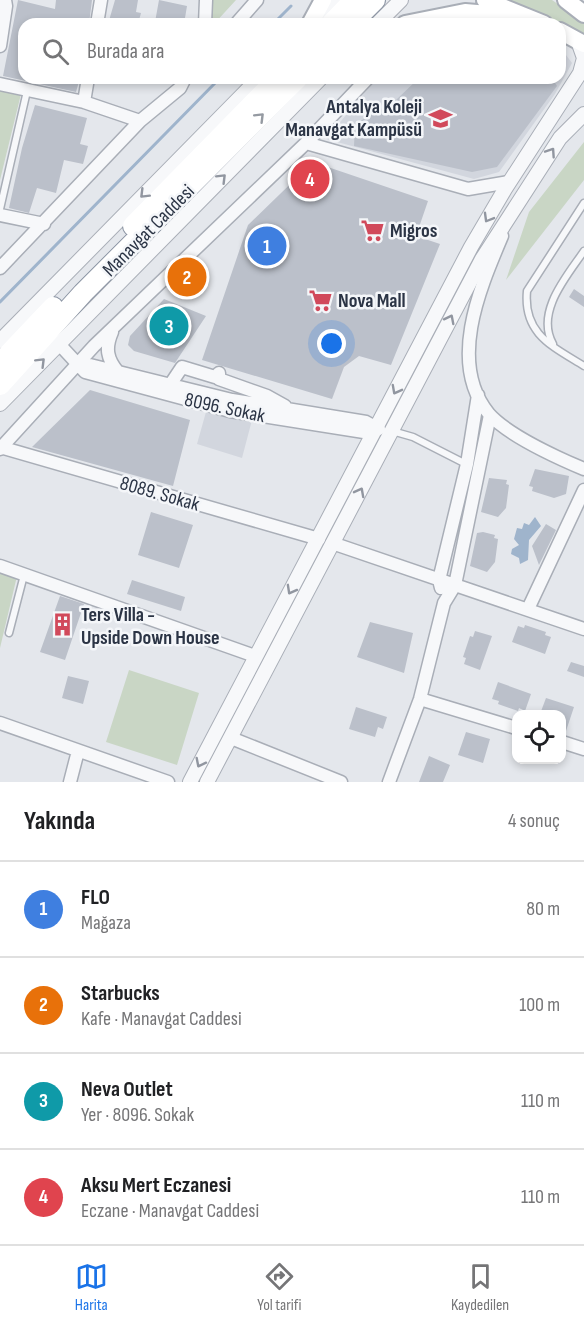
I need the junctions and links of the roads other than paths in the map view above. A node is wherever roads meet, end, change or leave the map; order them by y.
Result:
1 (5, 0) edge
2 (101, 0) edge
3 (206, 0) edge
4 (257, 0) edge
5 (323, 0) edge
6 (335, 0) edge
7 (354, 0) edge
8 (375, 0) edge
9 (401, 0) edge
10 (566, 0) edge
11 (488, 6) edge
12 (584, 14) edge
13 (98, 18) edge
14 (205, 18) edge
15 (241, 18) edge
16 (314, 18) edge
17 (317, 18) edge
18 (337, 18) edge
19 (357, 18) edge
20 (383, 18) edge
21 (435, 18) edge
22 (465, 18) edge
23 (528, 18) edge
24 (566, 34) edge
25 (581, 43) edge
26 (0, 46) edge
27 (0, 84) edge
28 (87, 84) edge
29 (182, 84) edge
30 (253, 84) edge
31 (272, 84) edge
32 (292, 84) edge
33 (315, 84) edge
34 (362, 84) edge
35 (27, 90) junction
36 (84, 102) junction
37 (584, 114) edge
38 (140, 121) junction
39 (306, 143) junction
40 (509, 182) junction
41 (584, 203) edge
42 (516, 204) junction
43 (0, 209) edge
44 (0, 215) edge
45 (44, 224) junction
46 (584, 250) edge
47 (0, 268) edge
48 (114, 327) junction
49 (0, 341) edge
50 (58, 344) junction
51 (555, 348) junction
52 (0, 363) edge
53 (78, 364) junction
54 (584, 366) edge
55 (118, 372) junction
56 (0, 385) edge
57 (170, 385) junction
58 (478, 395) junction
59 (0, 404) edge
60 (291, 410) junction
61 (490, 415) junction
62 (376, 428) junction
63 (392, 431) junction
64 (0, 448) edge
65 (467, 464) junction
66 (584, 469) edge
67 (584, 490) edge
68 (326, 541) junction
69 (0, 566) edge
70 (24, 575) junction
71 (440, 580) junction
72 (455, 585) junction
73 (444, 603) junction
74 (528, 609) junction
75 (584, 629) edge
76 (9, 633) dead end
77 (255, 656) junction
78 (420, 699) junction
79 (0, 723) edge
80 (512, 727) edge
81 (231, 738) junction
82 (566, 744) edge
83 (584, 749) edge
84 (78, 750) junction
85 (70, 782) edge
86 (168, 782) edge
87 (190, 782) edge
88 (207, 782) edge
89 (341, 782) edge
90 (388, 782) edge

1 - 26 street
2 - 13 street
3 - 14 street
4 - 15 street
5 - 16 main road
6 - 17 street
7 - 18 highway
8 - 19 highway
9 - 20 street
10 - 12 main road
11 - 21 main road
11 - 22 street
11 - 23 main road
24 - 25 main road
25 - 40 street
27 - 35 street
28 - 36 street
29 - 38 street
30 -> 49 street
31 - 52 highway, Manavgat Caddesi
56 -> 32 highway, Manavgat Caddesi
50 -> 33 street
34 - 39 street
35 - 36 street
35 - 43 lane
36 - 38 street
42 -> 37 street
38 - 45 street
39 - 40 street
39 - 48 street
40 -> 62 street
41 - 51 lane
42 - 58 street
63 -> 42 street
44 - 45 street
45 - 47 street
46 - 51 lane
48 - 53 street
48 - 55 street
50 - 53 street, 8096. Sokak
59 -> 50 street
51 - 54 lane
53 - 55 street, 8096. Sokak
53 - 62 street, 8096. Sokak
53 - 64 street
55 - 57 street, 8096. Sokak
57 - 60 street, 8096. Sokak
57 - 60 street
58 - 61 street
58 - 65 street
60 - 62 street, 8096. Sokak
61 - 66 street
61 - 72 street
62 - 63 street, 8096. Sokak
62 - 68 street
63 - 65 lane
68 -> 63 street
64 - 68 street, 8089. Sokak
65 - 71 street
67 - 74 street
68 - 71 street, 8089. Sokak
68 -> 77 street
68 - 81 street
69 - 70 street
70 - 76 lane
70 - 77 street
71 - 72 street, 8089. Sokak
71 - 73 street
72 - 73 street
72 - 74 street, 8089. Sokak
73 - 78 street
74 - 75 street, 8089. Sokak
77 -> 87 street
78 - 80 street
78 - 90 street
79 - 84 street
81 - 88 street
81 - 89 street
82 - 83 street
84 - 85 street
84 - 86 street

